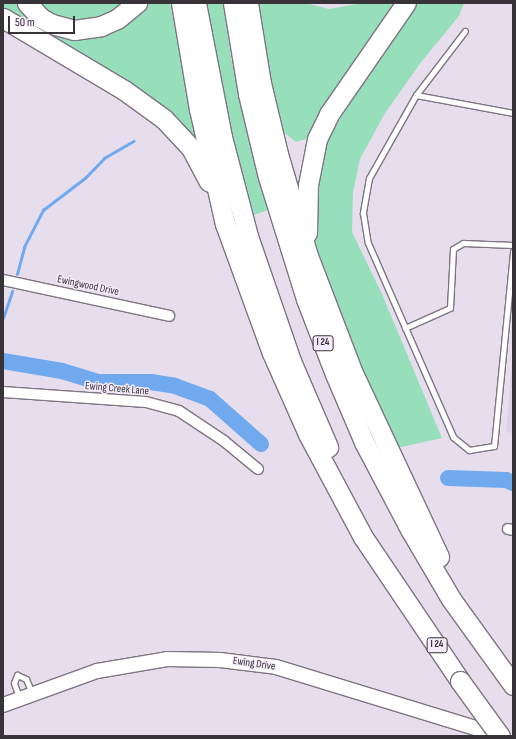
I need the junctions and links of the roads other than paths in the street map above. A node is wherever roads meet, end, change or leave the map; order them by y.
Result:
1 (27, 3) edge
2 (137, 3) edge
3 (181, 3) edge
4 (196, 3) edge
5 (233, 3) edge
6 (248, 3) edge
7 (406, 3) edge
8 (3, 18) edge
9 (465, 31) dead end
10 (416, 95) junction
11 (513, 113) edge
12 (225, 224) junction
13 (513, 245) edge
14 (513, 251) edge
15 (308, 256) junction
16 (3, 280) edge
17 (169, 316) dead end
18 (405, 328) junction
19 (3, 392) edge
20 (258, 469) dead end
21 (414, 610) junction
22 (489, 653) junction
23 (513, 684) edge
24 (3, 705) edge
25 (501, 736) edge

1 - 2 highway
3 - 12 highway
4 - 21 highway, I 24
5 - 22 highway, I 24
6 - 15 highway
7 - 15 highway
8 - 12 highway
9 - 10 lane
10 - 11 lane
10 - 18 lane
12 - 21 highway
13 - 18 lane
14 - 18 lane
15 - 22 highway
16 - 17 street, Ewingwood Drive
19 - 20 street, Ewing Creek Lane
21 - 25 highway, I 24, bridge
22 - 23 highway, I 24
24 - 25 street, Ewing Drive

